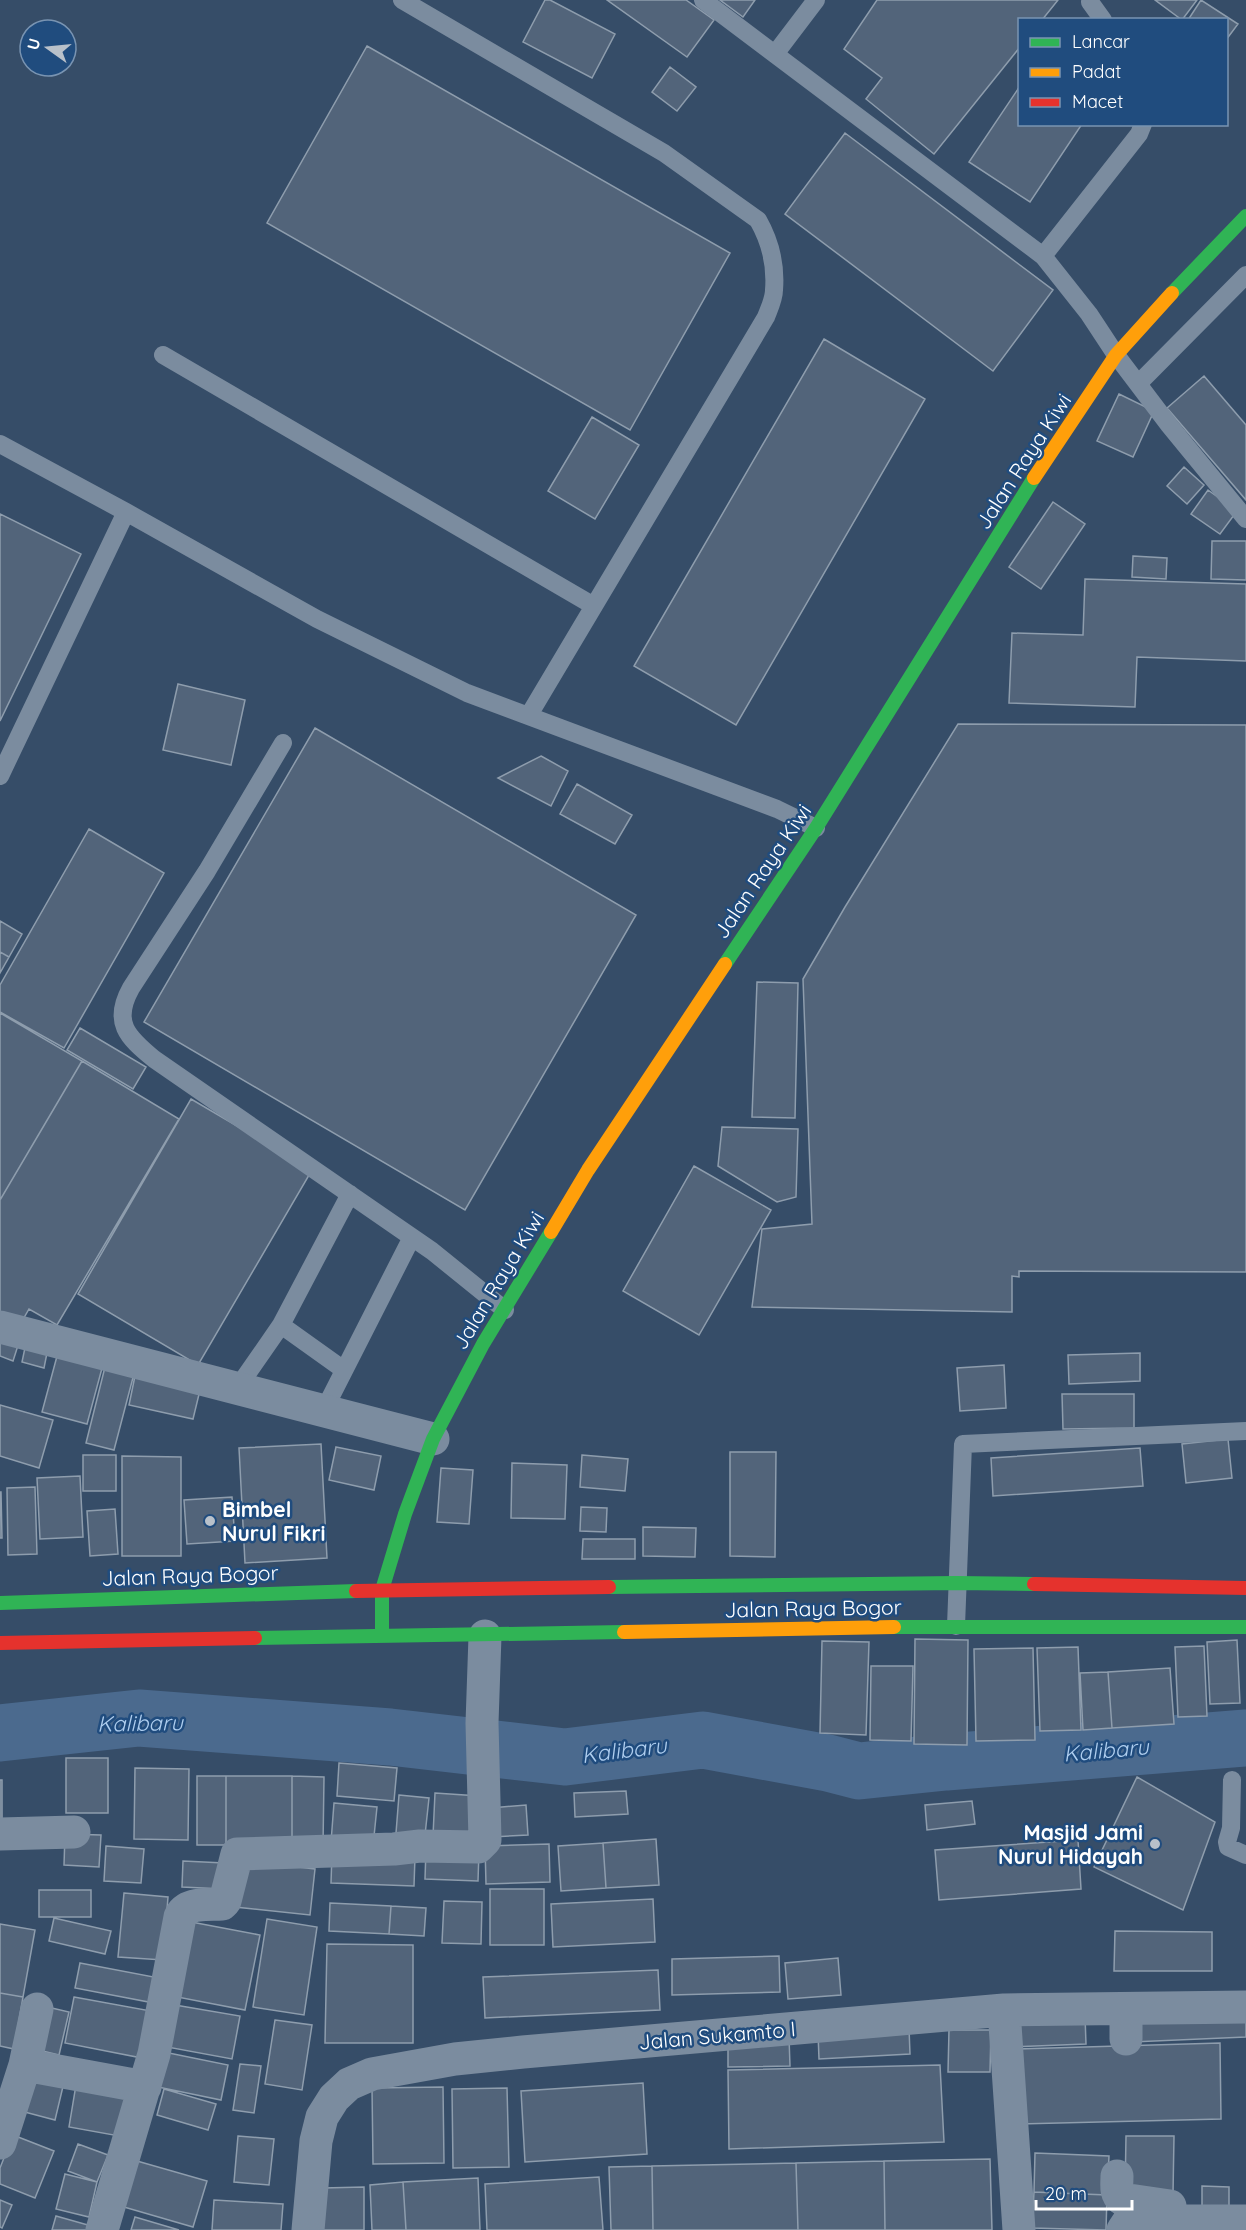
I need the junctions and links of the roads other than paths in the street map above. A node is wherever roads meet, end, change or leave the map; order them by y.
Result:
1 (402, 0) edge
2 (702, 0) edge
3 (816, 0) edge
4 (1090, 2) dead end
5 (1102, 18) edge
6 (775, 54) junction
7 (1142, 126) edge
8 (1246, 216) edge
9 (1043, 256) junction
10 (1246, 275) edge
11 (163, 355) dead end
12 (1116, 355) junction
13 (1138, 384) junction
14 (0, 444) edge
15 (126, 512) junction
16 (1246, 519) edge
17 (594, 606) junction
18 (529, 715) junction
19 (283, 743) dead end
20 (0, 776) edge
21 (816, 828) junction
22 (350, 1194) junction
23 (412, 1237) junction
24 (505, 1310) junction
25 (281, 1325) junction
26 (0, 1327) edge
27 (344, 1370) junction
28 (238, 1387) junction
29 (324, 1410) junction
30 (1246, 1431) edge
31 (433, 1439) junction
32 (956, 1583) junction
33 (1246, 1588) edge
34 (382, 1590) junction
35 (0, 1603) edge
36 (956, 1626) junction
37 (1246, 1627) edge
38 (382, 1636) junction
39 (484, 1636) junction
40 (0, 1643) edge
41 (1232, 1780) dead end
42 (74, 1832) dead end
43 (0, 1834) edge
44 (1246, 1855) edge
45 (1246, 2007) edge
46 (37, 2009) dead end
47 (1004, 2010) junction
48 (25, 2065) junction
49 (145, 2087) junction
50 (0, 2143) edge
51 (1117, 2176) dead end
52 (1182, 2220) junction
53 (1246, 2222) edge
54 (102, 2230) edge
55 (308, 2230) edge
56 (1019, 2230) edge
57 (1124, 2230) edge

1 - 17 lane
2 - 6 lane
3 - 6 lane
4 - 5 lane
6 - 9 lane
7 - 9 lane
8 - 12 main road, Jalan Raya Kiwi
9 - 12 lane
10 - 13 lane
11 - 17 lane
12 - 13 lane
12 - 21 main road, Jalan Raya Kiwi
13 - 16 lane
14 - 15 lane
15 - 18 lane
15 - 20 lane
17 - 18 lane
18 - 21 lane
19 - 22 lane
21 - 24 main road, Jalan Raya Kiwi
22 - 23 lane
22 - 25 lane
23 - 24 lane
23 - 27 lane
24 - 31 main road, Jalan Raya Kiwi
25 - 27 lane
25 - 28 lane
26 - 28 street
27 - 29 lane
28 - 29 street
29 - 31 street
30 - 32 lane
31 - 34 main road, Jalan Raya Kiwi
32 - 33 main road, Jalan Raya Bogor
32 - 34 main road, Jalan Raya Bogor
32 - 36 lane
34 - 35 main road, Jalan Raya Bogor
34 - 38 main road
36 - 37 main road, Jalan Raya Bogor
36 - 39 main road, Jalan Raya Bogor
38 - 39 main road, Jalan Raya Bogor
38 - 40 main road, Jalan Raya Bogor
39 - 49 street
41 - 44 lane
42 - 43 street
45 - 47 street, Jalan Sukamto I
46 - 48 street
47 - 55 street, Jalan Sukamto I
47 - 56 street
48 - 49 street
48 - 50 street
49 - 54 street
51 - 52 street
52 - 53 street
52 - 57 street

